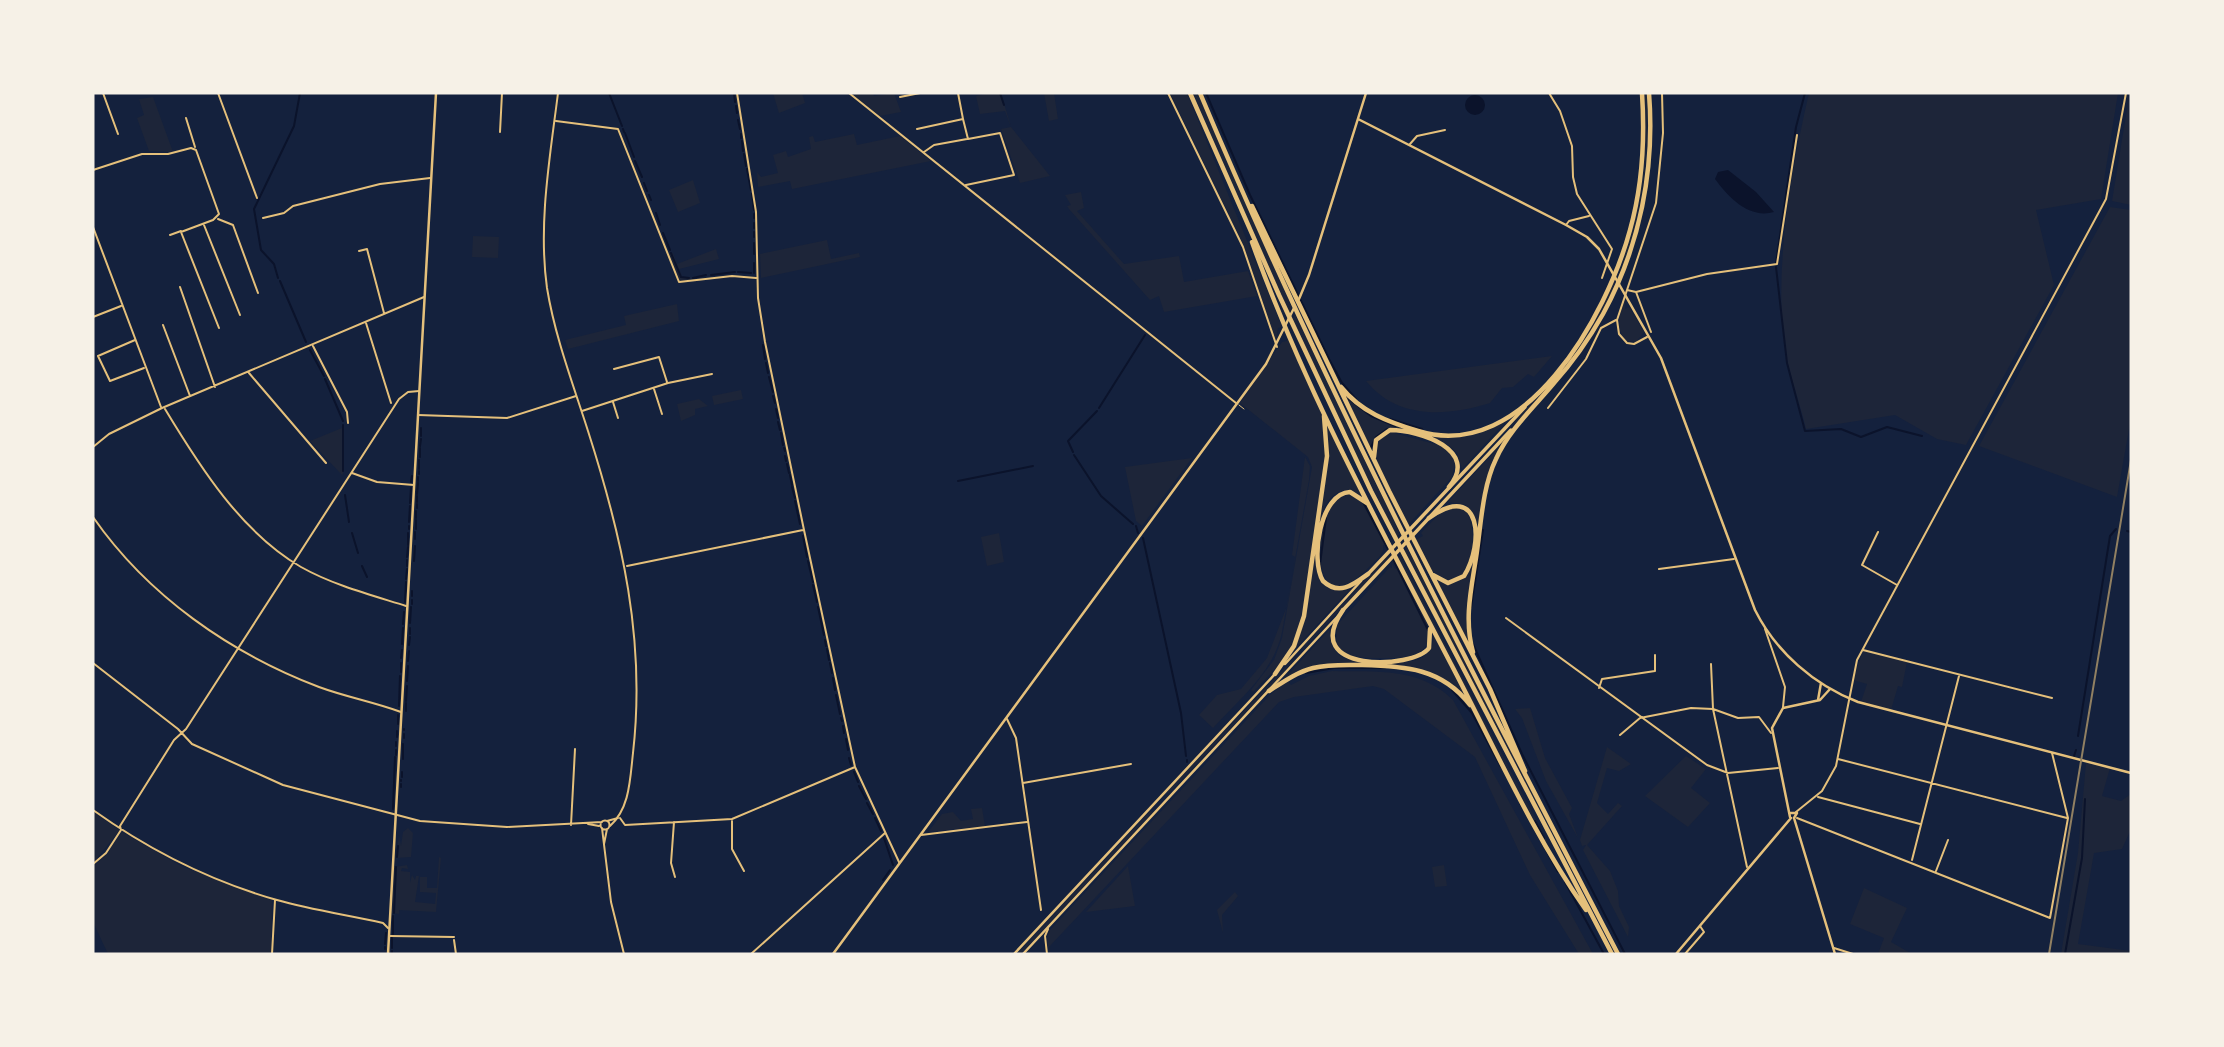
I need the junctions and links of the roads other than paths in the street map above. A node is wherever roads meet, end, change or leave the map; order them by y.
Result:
1 (103, 93) edge
2 (218, 93) edge
3 (436, 93) edge
4 (502, 93) edge
5 (558, 93) edge
6 (737, 93) edge
7 (849, 93) edge
8 (920, 93) edge
9 (958, 93) edge
10 (1168, 93) edge
11 (1191, 93) edge
12 (1200, 93) edge
13 (1366, 93) edge
14 (1549, 93) edge
15 (1642, 93) edge
16 (1649, 93) edge
17 (1662, 93) edge
18 (2126, 93) edge
19 (900, 97) dead end
20 (186, 118) dead end
21 (963, 119) junction
22 (1358, 119) junction
23 (555, 120) junction
24 (917, 129) dead end
25 (1445, 130) dead end
26 (500, 132) dead end
27 (118, 134) dead end
28 (1797, 135) dead end
29 (968, 139) junction
30 (1409, 145) junction
31 (195, 148) junction
32 (923, 153) junction
33 (93, 170) edge
34 (1236, 177) junction
35 (431, 178) junction
36 (964, 185) junction
37 (257, 198) dead end
38 (1590, 215) junction
39 (217, 218) junction
40 (263, 218) dead end
41 (203, 225) junction
42 (1247, 225) junction
43 (1566, 225) junction
44 (93, 227) edge
45 (183, 231) junction
46 (170, 235) dead end
47 (359, 251) dead end
48 (757, 278) junction
49 (1602, 278) dead end
50 (180, 287) dead end
51 (1627, 290) junction
52 (1636, 292) junction
53 (258, 293) dead end
54 (425, 297) junction
55 (122, 306) junction
56 (384, 314) junction
57 (240, 315) dead end
58 (93, 317) edge
59 (1617, 320) junction
60 (366, 322) junction
61 (163, 325) dead end
62 (219, 328) dead end
63 (1651, 332) dead end
64 (1648, 337) junction
65 (135, 339) junction
66 (313, 345) junction
67 (1276, 346) junction
68 (145, 367) junction
69 (614, 369) dead end
70 (1332, 372) junction
71 (249, 373) junction
72 (712, 374) dead end
73 (667, 383) junction
74 (215, 387) junction
75 (653, 388) junction
76 (419, 391) junction
77 (1317, 395) junction
78 (577, 396) junction
79 (190, 397) junction
80 (613, 401) junction
81 (391, 404) dead end
82 (1237, 404) junction
83 (1526, 405) junction
84 (163, 408) junction
85 (1548, 408) dead end
86 (1244, 409) dead end
87 (582, 411) junction
88 (662, 414) dead end
89 (418, 415) junction
90 (618, 418) dead end
91 (1521, 420) junction
92 (348, 424) dead end
93 (93, 447) edge
94 (326, 463) dead end
95 (1376, 464) junction
96 (352, 472) junction
97 (414, 485) junction
98 (1449, 487) junction
99 (1374, 513) junction
100 (93, 517) edge
101 (1429, 518) junction
102 (804, 530) junction
103 (1878, 532) dead end
104 (1734, 559) junction
105 (293, 562) junction
106 (1426, 565) junction
107 (626, 566) junction
108 (1659, 569) dead end
109 (1368, 574) junction
110 (1898, 585) junction
111 (407, 607) junction
112 (1422, 609) junction
113 (1343, 610) junction
114 (1506, 618) dead end
115 (1765, 628) junction
116 (237, 650) junction
117 (1862, 650) junction
118 (1655, 655) dead end
119 (93, 663) edge
120 (1711, 664) dead end
121 (1482, 673) junction
122 (1275, 674) junction
123 (1960, 674) junction
124 (1821, 683) junction
125 (1600, 689) junction
126 (1830, 689) junction
127 (1269, 691) junction
128 (1847, 698) junction
129 (2052, 698) dead end
130 (1817, 701) junction
131 (1783, 708) junction
132 (1713, 709) junction
133 (402, 712) junction
134 (1006, 718) junction
135 (1640, 718) junction
136 (1480, 721) junction
137 (1947, 726) junction
138 (182, 733) junction
139 (1772, 733) junction
140 (1620, 735) dead end
141 (575, 749) dead end
142 (2052, 753) junction
143 (1838, 759) junction
144 (1131, 764) dead end
145 (855, 767) junction
146 (1778, 768) junction
147 (1728, 773) junction
148 (2131, 773) edge
149 (1932, 782) junction
150 (1023, 783) junction
151 (1532, 790) junction
152 (1817, 796) junction
153 (93, 810) edge
154 (1796, 812) joint
155 (396, 816) junction
156 (619, 817) junction
157 (1793, 817) junction
158 (2068, 818) junction
159 (732, 820) junction
160 (607, 821) junction
161 (602, 822) junction
162 (674, 822) junction
163 (1028, 822) junction
164 (587, 823) junction
165 (1921, 824) junction
166 (571, 825) junction
167 (610, 826) junction
168 (602, 827) junction
169 (607, 829) junction
170 (121, 830) junction
171 (885, 833) junction
172 (920, 836) junction
173 (1948, 840) dead end
174 (604, 852) junction
175 (1912, 861) junction
176 (900, 863) junction
177 (93, 864) edge
178 (1747, 867) junction
179 (744, 871) dead end
180 (1936, 871) junction
181 (675, 877) dead end
182 (275, 900) junction
183 (1041, 910) dead end
184 (390, 921) junction
185 (383, 923) junction
186 (1051, 925) junction
187 (1597, 925) junction
188 (1700, 925) junction
189 (389, 929) junction
190 (389, 936) junction
191 (1833, 948) junction
192 (1047, 953) edge
193 (272, 954) edge
194 (388, 954) edge
195 (456, 954) edge
196 (624, 954) edge
197 (751, 954) edge
198 (833, 954) edge
199 (1014, 954) edge
200 (1023, 954) edge
201 (1612, 954) edge
202 (1618, 954) edge
203 (1676, 954) edge
204 (1685, 954) edge
205 (1835, 954) edge
206 (1853, 954) edge

1 - 27 street
2 - 37 street
3 - 35 street
4 - 26 street
5 - 23 street
6 - 48 street
7 - 32 street
8 - 19 street
9 - 21 street
10 - 67 street
11 - 42 highway
12 - 34 highway
13 - 22 street
14 - 38 street
15 - 83 highway
16 - 91 highway
17 - 51 street
18 - 110 street
20 - 31 street
21 - 24 street
21 - 29 street
22 - 30 street
22 - 67 street
23 - 48 street
23 - 78 street
25 - 30 street
28 - 52 street
29 - 32 street
29 - 36 street
30 - 43 street
31 - 33 street
31 - 39 street
32 - 36 street
34 - 70 highway
34 - 151 highway
35 - 40 street
35 - 54 street
36 - 82 street
38 - 43 street
38 - 49 street
39 - 41 street
39 - 53 street
41 - 45 street
41 - 57 street
42 - 77 highway
42 - 187 highway
43 - 64 street
44 - 55 street
45 - 46 street
45 - 62 street
47 - 56 street
48 - 102 street
50 - 74 street
51 - 52 street
51 - 59 street
52 - 63 street
54 - 56 street
54 - 76 street
55 - 58 street
55 - 65 street
56 - 60 street
59 - 64 street
59 - 85 street
60 - 66 street
60 - 81 street
61 - 79 street
64 - 104 street
65 - 68 street
65 - 68 street
66 - 71 street
66 - 92 street
67 - 82 street
68 - 84 street
69 - 73 street
70 - 83 highway
70 - 95 highway
71 - 74 street
71 - 94 street
72 - 73 street
73 - 75 street
74 - 79 street
75 - 80 street
75 - 88 street
76 - 89 street
76 - 96 street
77 - 99 highway
77 - 122 highway
78 - 87 street
78 - 89 street
79 - 84 street
80 - 87 street
80 - 90 street
82 - 86 lane
82 - 134 street
83 - 98 highway
84 - 93 street
84 - 105 street
87 - 107 street
89 - 97 street
91 - 101 highway
91 - 121 highway
95 - 98 highway
95 - 106 highway
96 - 97 street
96 - 105 street
97 - 111 street
98 - 109 highway
99 - 109 highway
99 - 112 highway
100 - 116 street
101 - 106 highway
101 - 113 highway
102 - 107 street
102 - 145 street
103 - 110 street
104 - 108 street
104 - 115 street
105 - 111 street
105 - 116 street
106 - 121 highway
107 - 156 street
109 - 122 street
110 - 117 street
111 - 133 street
112 - 113 highway
112 - 136 highway
113 - 127 street
114 - 125 street
115 - 124 street
115 - 131 street
116 - 133 street
116 - 138 street
117 - 123 street
117 - 128 street
118 - 125 street
119 - 138 street
120 - 132 street
121 - 151 highway
122 - 199 street
123 - 129 street
123 - 137 street
124 - 126 street
124 - 130 street
125 - 135 street
126 - 128 street
126 - 130 street
127 - 136 highway
127 - 186 street
128 - 137 street
128 - 143 street
130 - 131 street
131 - 139 street
132 - 135 street
132 - 139 street
132 - 147 street
133 - 155 street
134 - 150 street
134 - 172 street
135 - 140 street
135 - 147 street
136 - 187 highway
137 - 142 street
137 - 149 street
138 - 155 street
138 - 170 street
139 - 146 street
141 - 166 street
142 - 148 street
142 - 158 street
143 - 149 street
143 - 152 street
144 - 150 street
145 - 159 street
145 - 171 street
146 - 147 street
146 - 157 street
147 - 178 street
149 - 158 street
149 - 165 street
150 - 163 street
151 - 202 highway
152 - 154 street
152 - 165 street
153 - 170 street
154 - 157 street
155 - 166 street
155 - 184 street
156 - 160 street
156 - 162 street
156 - 167 street
157 - 175 street
157 - 178 street
157 - 191 street
158 - 180 street
159 - 162 street
159 - 179 street
160 - 161 street
160 - 167 street
161 - 164 street
161 - 168 street
162 - 181 street
163 - 172 street
163 - 183 street
164 - 166 street
164 - 168 street
165 - 175 street
167 - 169 street
168 - 169 street
168 - 174 street
169 - 174 street
170 - 177 street
170 - 182 street
171 - 176 street
171 - 197 street
172 - 176 street
173 - 180 street
174 - 196 street
175 - 180 street
176 - 198 street
178 - 188 street
182 - 185 street
182 - 193 street
184 - 185 street
184 - 189 street
185 - 189 street
186 - 192 street
186 - 200 street
187 - 201 highway
188 - 203 street
188 - 204 street
189 - 190 street
190 - 194 street
190 - 195 street
191 - 205 street
191 - 206 street

